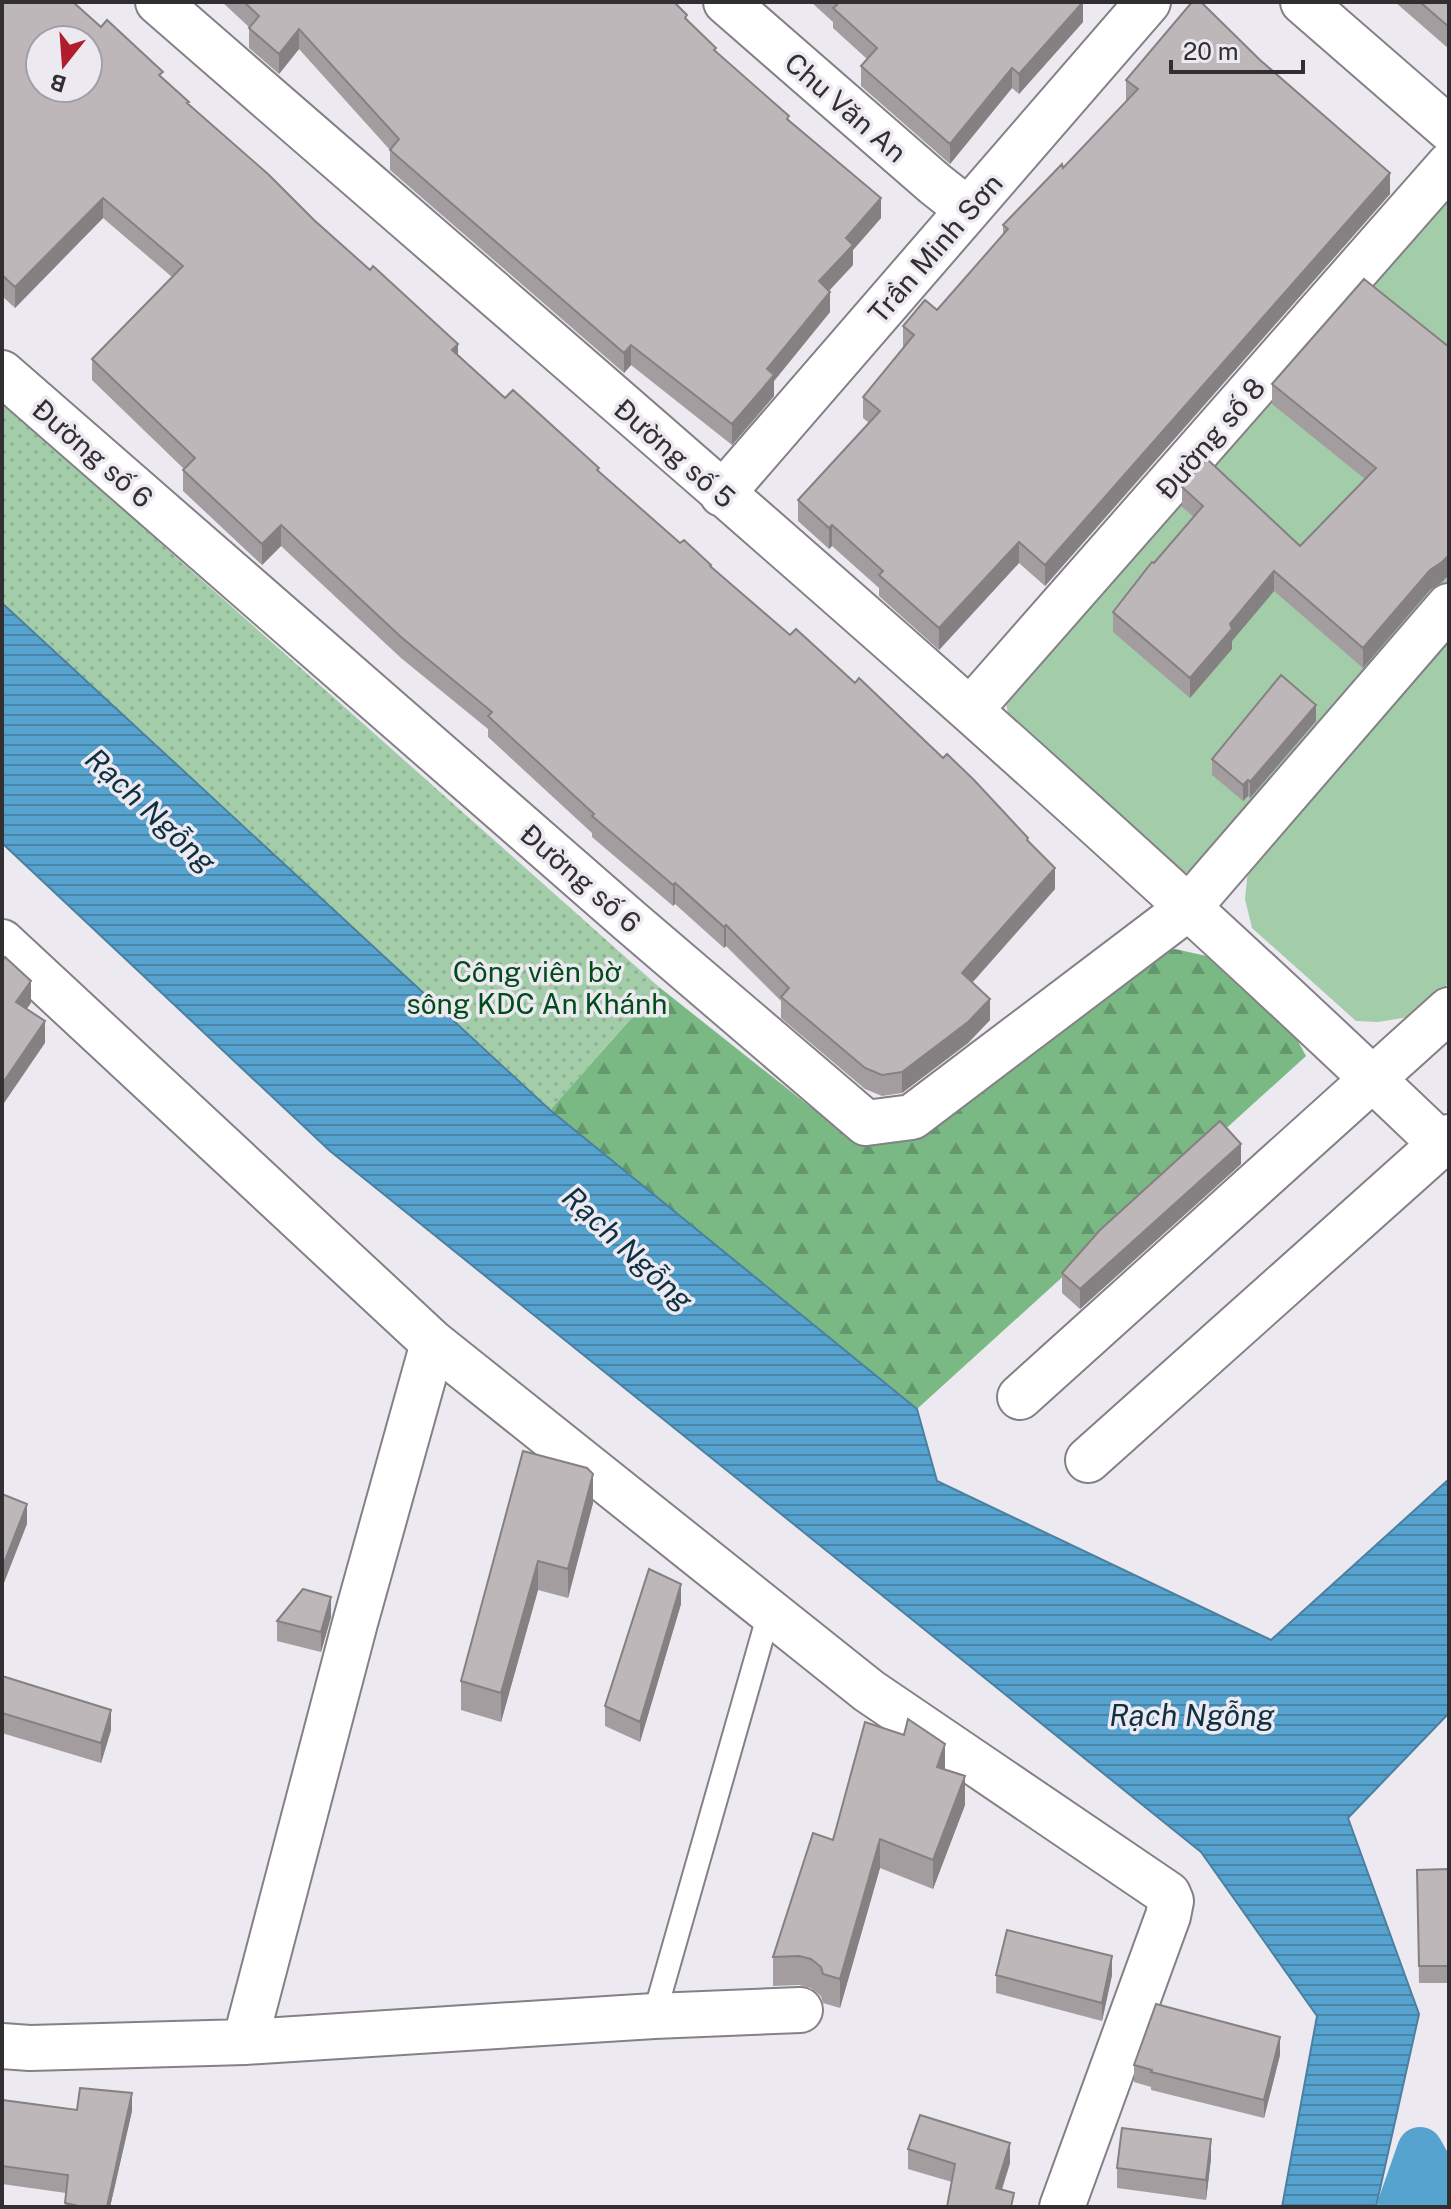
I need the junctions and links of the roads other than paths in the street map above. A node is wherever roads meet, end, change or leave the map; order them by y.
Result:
1 (158, 2) edge
2 (726, 2) edge
3 (1148, 2) edge
4 (1303, 2) edge
5 (1449, 129) edge
6 (1449, 165) edge
7 (968, 210) junction
8 (2, 373) edge
9 (722, 494) junction
10 (1449, 606) edge
11 (970, 710) junction
12 (1188, 908) junction
13 (2, 942) edge
14 (1449, 1010) edge
15 (1373, 1078) junction
16 (1445, 1140) edge
17 (433, 1343) junction
18 (1020, 1397) dead end
19 (1088, 1460) dead end
20 (769, 1613) junction
21 (800, 2010) dead end
22 (654, 2016) junction
23 (245, 2042) junction
24 (2, 2046) edge
25 (1062, 2207) edge

1 - 9 street, Đường số 5
2 - 7 street, Chu Văn An
3 - 7 street, Trần Minh Sơn
4 - 5 street
6 - 11 street, Đường số 8
7 - 9 street, Trần Minh Sơn
8 - 12 street, Đường số 6
9 - 11 street, Đường số 5
10 - 12 street, Đường số 6
11 - 12 street, Đường số 5
12 - 15 street, Đường số 5
13 - 17 street
14 - 15 street
15 - 16 street, Đường số 5
15 - 18 street
16 - 19 street
17 - 20 street
17 - 23 street
20 - 22 lane
20 - 25 street
21 - 22 street
22 - 23 street
23 - 24 street

